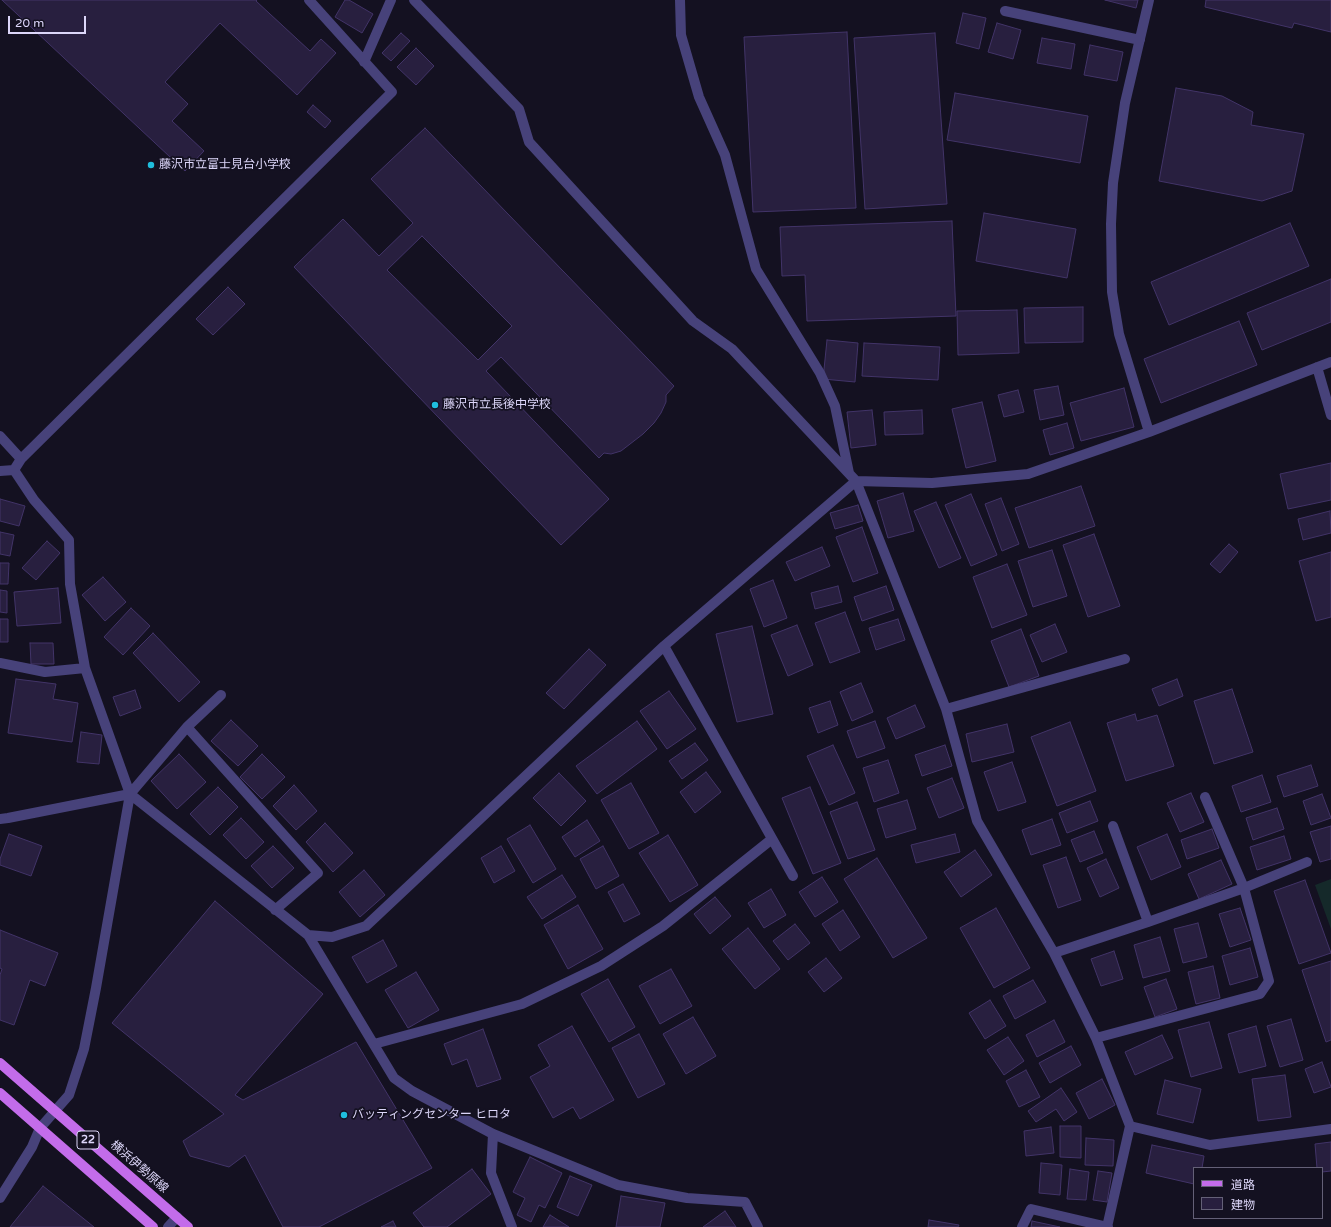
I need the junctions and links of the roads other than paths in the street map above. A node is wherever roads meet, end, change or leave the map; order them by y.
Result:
1 (309, 0) edge
2 (391, 0) edge
3 (414, 0) edge
4 (680, 0) edge
5 (1149, 0) edge
6 (1006, 10) dead end
7 (1140, 40) junction
8 (364, 62) junction
9 (1331, 362) edge
10 (1317, 367) junction
11 (1331, 415) edge
12 (1149, 432) junction
13 (0, 436) edge
14 (21, 458) junction
15 (14, 470) junction
16 (0, 471) edge
17 (853, 478) junction
18 (664, 646) junction
19 (1125, 659) dead end
20 (0, 663) edge
21 (85, 668) junction
22 (220, 695) dead end
23 (946, 709) junction
24 (187, 727) junction
25 (130, 794) junction
26 (1205, 797) dead end
27 (0, 819) edge
28 (1113, 826) dead end
29 (772, 839) junction
30 (1307, 862) dead end
31 (793, 876) dead end
32 (1244, 888) junction
33 (275, 910) junction
34 (1148, 922) junction
35 (308, 935) junction
36 (1054, 953) junction
37 (1096, 1038) junction
38 (374, 1044) junction
39 (0, 1063) edge
40 (0, 1093) edge
41 (55, 1112) junction
42 (1130, 1126) junction
43 (40, 1128) junction
44 (1331, 1129) edge
45 (493, 1134) junction
46 (0, 1198) edge
47 (177, 1217) junction
48 (154, 1227) edge
49 (168, 1227) edge
50 (188, 1227) edge
51 (512, 1227) edge
52 (758, 1227) edge
53 (1022, 1227) edge
54 (1108, 1227) edge

1 - 8 street
2 - 8 street
3 - 17 street
4 - 17 street
5 - 7 street
6 - 7 street
7 - 12 street
8 - 14 street
9 - 10 street
10 - 11 street
10 - 12 street
12 - 17 street
13 - 14 street
14 - 15 street
15 - 16 street
15 - 21 street
17 - 18 street
17 - 23 street
18 - 29 street
18 - 35 street
19 - 23 street
20 - 21 street
21 - 25 street
22 - 24 street
23 - 36 street
24 - 25 street
24 - 33 street
25 - 27 street
25 - 33 street
25 - 41 street
26 - 32 street
28 - 34 street
29 - 31 street
29 - 38 street
30 - 32 street
32 - 34 street
32 - 37 street
33 - 35 street
34 - 36 street
35 - 38 street
36 - 37 street
37 - 42 street
38 - 45 street
39 - 41 main road, 横浜伊勢原線 / 22
40 - 43 main road, 22
41 - 43 street
41 - 47 main road, 横浜伊勢原線 / 22
42 - 44 street
42 - 54 street
43 - 46 street
43 - 48 main road, 22
45 - 51 street
45 - 52 street
47 - 49 street
47 - 50 main road, 横浜伊勢原線 / 22
53 - 54 street

